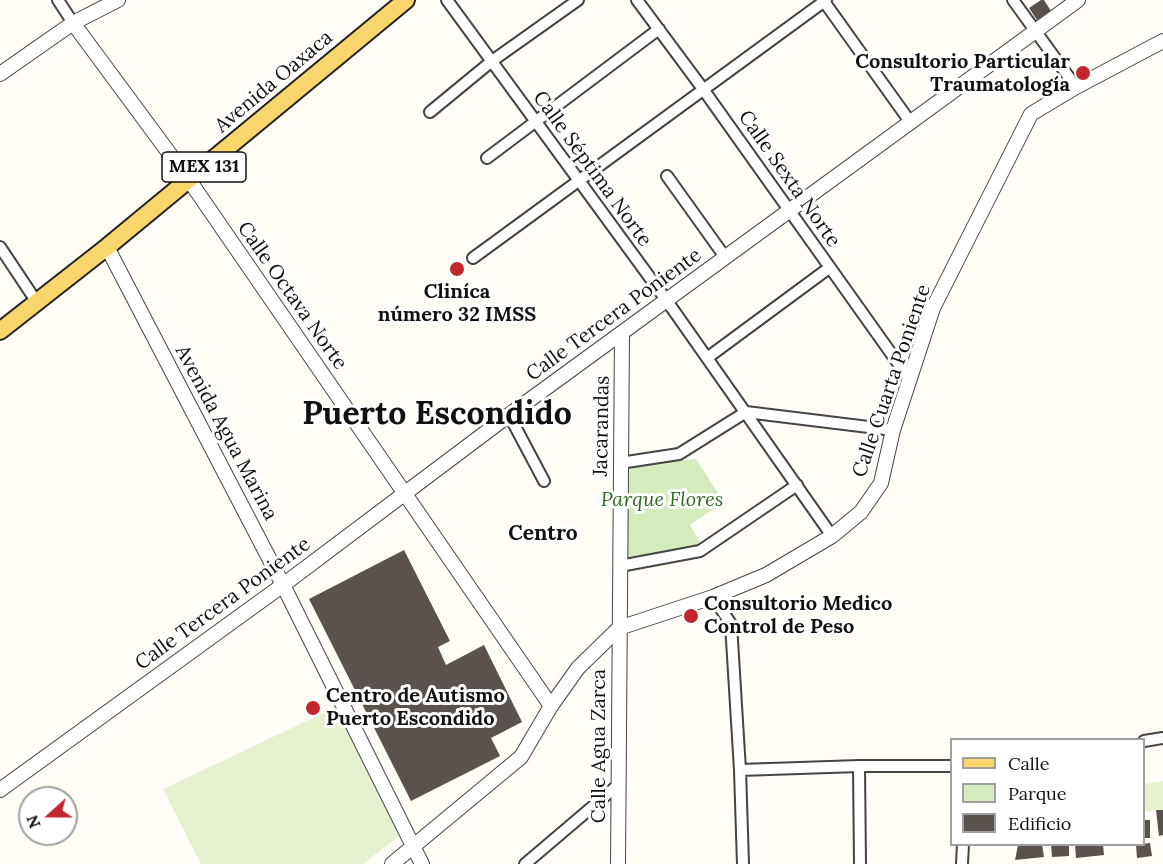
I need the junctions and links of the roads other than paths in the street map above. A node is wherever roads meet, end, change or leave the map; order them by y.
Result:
1 (58, 0) edge
2 (118, 0) edge
3 (406, 0) edge
4 (447, 0) edge
5 (578, 0) edge
6 (637, 0) edge
7 (824, 0) edge
8 (1013, 0) edge
9 (1077, 0) edge
10 (73, 22) junction
11 (659, 29) junction
12 (1035, 31) junction
13 (1163, 42) edge
14 (492, 62) junction
15 (0, 74) edge
16 (1076, 87) junction
17 (704, 89) junction
18 (430, 112) dead end
19 (535, 121) junction
20 (911, 123) junction
21 (487, 158) dead end
22 (667, 176) dead end
23 (189, 180) junction
24 (579, 180) junction
25 (790, 211) junction
26 (0, 247) edge
27 (106, 247) junction
28 (725, 257) junction
29 (473, 258) dead end
30 (829, 268) junction
31 (36, 301) junction
32 (667, 301) junction
33 (0, 331) edge
34 (622, 334) junction
35 (707, 358) junction
36 (910, 380) junction
37 (746, 412) junction
38 (509, 415) junction
39 (893, 430) junction
40 (620, 463) junction
41 (544, 481) dead end
42 (797, 485) junction
43 (405, 494) junction
44 (832, 536) junction
45 (620, 566) junction
46 (283, 585) junction
47 (713, 597) junction
48 (619, 628) junction
49 (551, 706) junction
50 (1163, 738) edge
51 (1145, 741) edge
52 (860, 766) junction
53 (950, 766) edge
54 (740, 770) junction
55 (618, 785) junction
56 (0, 790) edge
57 (414, 846) junction
58 (963, 846) edge
59 (392, 864) edge
60 (422, 864) edge
61 (525, 864) edge
62 (618, 864) edge
63 (743, 864) edge
64 (860, 864) edge
65 (963, 864) edge

1 - 10 street, Calle Octava Norte
2 - 10 street
3 - 23 main road, Avenida Oaxaca / MEX 131
4 - 14 street, Calle Séptima Norte
5 - 14 street
6 - 11 street, Calle Sexta Norte
7 - 17 street
7 - 20 street
8 - 12 street
9 - 12 street, Calle Tercera Poniente
10 - 15 street
10 - 23 street, Calle Octava Norte
11 - 17 street, Calle Sexta Norte
11 - 19 street
12 - 16 street
12 - 20 street, Calle Tercera Poniente
13 - 16 street, Calle Cuarta Poniente
14 - 18 street
14 - 19 street, Calle Séptima Norte
16 - 36 street, Calle Cuarta Poniente
17 - 24 street
17 - 25 street, Calle Sexta Norte
19 - 21 street
19 - 24 street, Calle Séptima Norte
20 - 25 street, Calle Tercera Poniente
22 - 28 street
23 - 27 main road, Avenida Oaxaca / MEX 131
23 - 43 street, Calle Octava Norte
24 - 29 street
24 - 32 street, Calle Séptima Norte
25 - 28 street, Calle Tercera Poniente
25 - 30 street, Calle Sexta Norte
26 - 31 street
27 - 31 main road, Avenida Oaxaca / MEX 131
27 - 46 street, Avenida Agua Marina
28 - 32 street, Calle Tercera Poniente
30 - 35 street
30 - 36 street, Calle Sexta Norte
31 - 33 main road, Avenida Oaxaca / MEX 131
32 - 34 street, Calle Tercera Poniente
32 - 35 street, Calle Séptima Norte
34 - 38 street, Calle Tercera Poniente
34 - 40 street, Jacarandas
35 - 37 street, Calle Séptima Norte
36 - 39 street, Calle Cuarta Poniente
37 - 39 street
37 - 40 street
37 - 42 street, Calle Séptima Norte
38 - 41 street
38 - 43 street, Calle Tercera Poniente
39 - 44 street, Calle Cuarta Poniente
40 - 45 street, Jacarandas
42 - 44 street, Calle Séptima Norte
42 - 45 street
43 - 46 street, Calle Tercera Poniente
43 - 49 street, Calle Octava Norte
44 - 47 street, Calle Cuarta Poniente
45 - 48 street, Jacarandas
46 - 56 street, Calle Tercera Poniente
46 - 57 street, Avenida Agua Marina
47 - 48 street, Calle Cuarta Poniente
47 - 54 street
48 - 49 street, Calle Cuarta Poniente
48 - 55 street, Calle Agua Zarca
49 - 57 street, Calle Cuarta Poniente
50 - 51 street
52 - 53 street
52 - 54 street
52 - 64 street
54 - 63 street
55 - 61 street
55 - 62 street, Calle Agua Zarca
57 - 59 street, Calle Cuarta Poniente
57 - 60 street, Avenida Agua Marina
58 - 65 street

